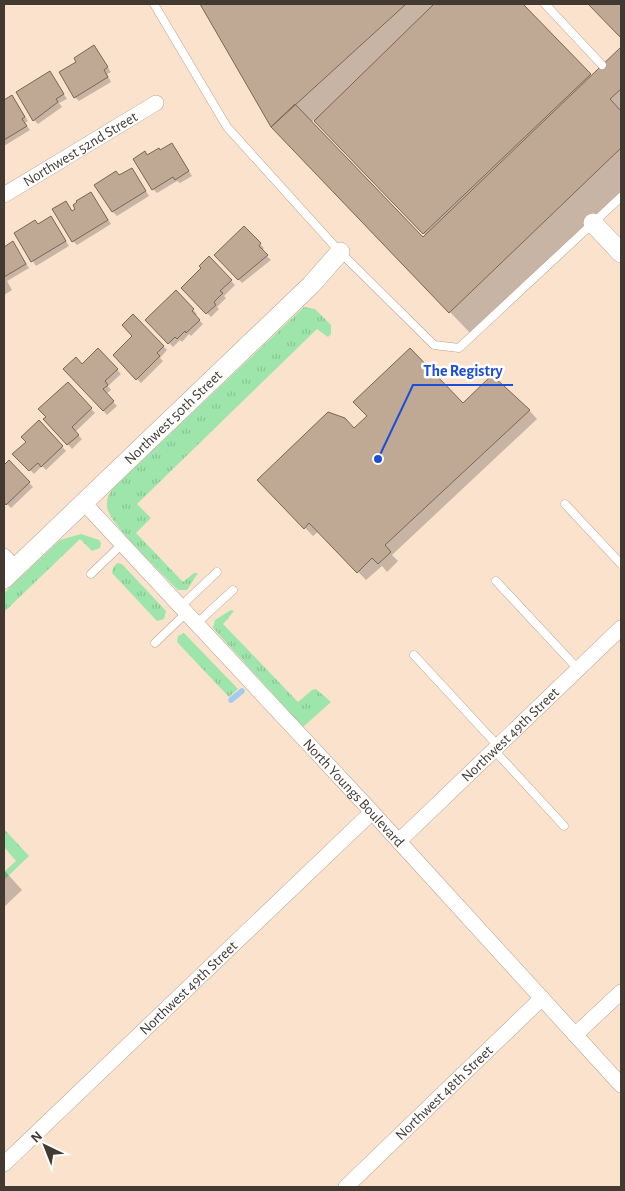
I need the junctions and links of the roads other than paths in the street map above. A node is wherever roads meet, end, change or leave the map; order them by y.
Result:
1 (154, 4) edge
2 (545, 4) edge
3 (602, 66) dead end
4 (156, 103) dead end
5 (4, 195) edge
6 (621, 197) edge
7 (593, 223) junction
8 (340, 252) junction
9 (621, 253) edge
10 (84, 504) junction
11 (565, 504) dead end
12 (122, 544) junction
13 (621, 564) edge
14 (8, 568) edge
15 (217, 572) dead end
16 (91, 574) dead end
17 (496, 581) dead end
18 (233, 590) dead end
19 (188, 614) junction
20 (621, 628) edge
21 (155, 643) dead end
22 (414, 655) dead end
23 (578, 669) junction
24 (496, 748) junction
25 (372, 812) junction
26 (564, 826) dead end
27 (399, 841) junction
28 (621, 992) edge
29 (542, 998) junction
30 (575, 1035) junction
31 (621, 1085) edge
32 (4, 1164) edge
33 (346, 1187) edge

1 - 8 lane
2 - 3 lane
4 - 5 street, Northwest 52nd Street
6 - 7 lane
7 - 8 lane
7 - 9 street
8 - 10 street, Northwest 50th Street
10 - 12 street, North Youngs Boulevard
10 - 14 street, Northwest 50th Street
11 - 13 lane
12 - 16 lane
12 - 19 street, North Youngs Boulevard
15 - 19 lane
17 - 23 lane
18 - 19 lane
19 - 21 lane
19 - 25 street, North Youngs Boulevard
20 - 23 street, Northwest 49th Street
22 - 24 lane
23 - 24 street, Northwest 49th Street
24 - 26 lane
24 - 27 street, Northwest 49th Street
25 - 27 street, North Youngs Boulevard
25 - 32 street, Northwest 49th Street
27 - 29 street, North Youngs Boulevard
28 - 30 street
29 - 30 street, North Youngs Boulevard
29 - 33 street, Northwest 48th Street
30 - 31 street, North Youngs Boulevard

